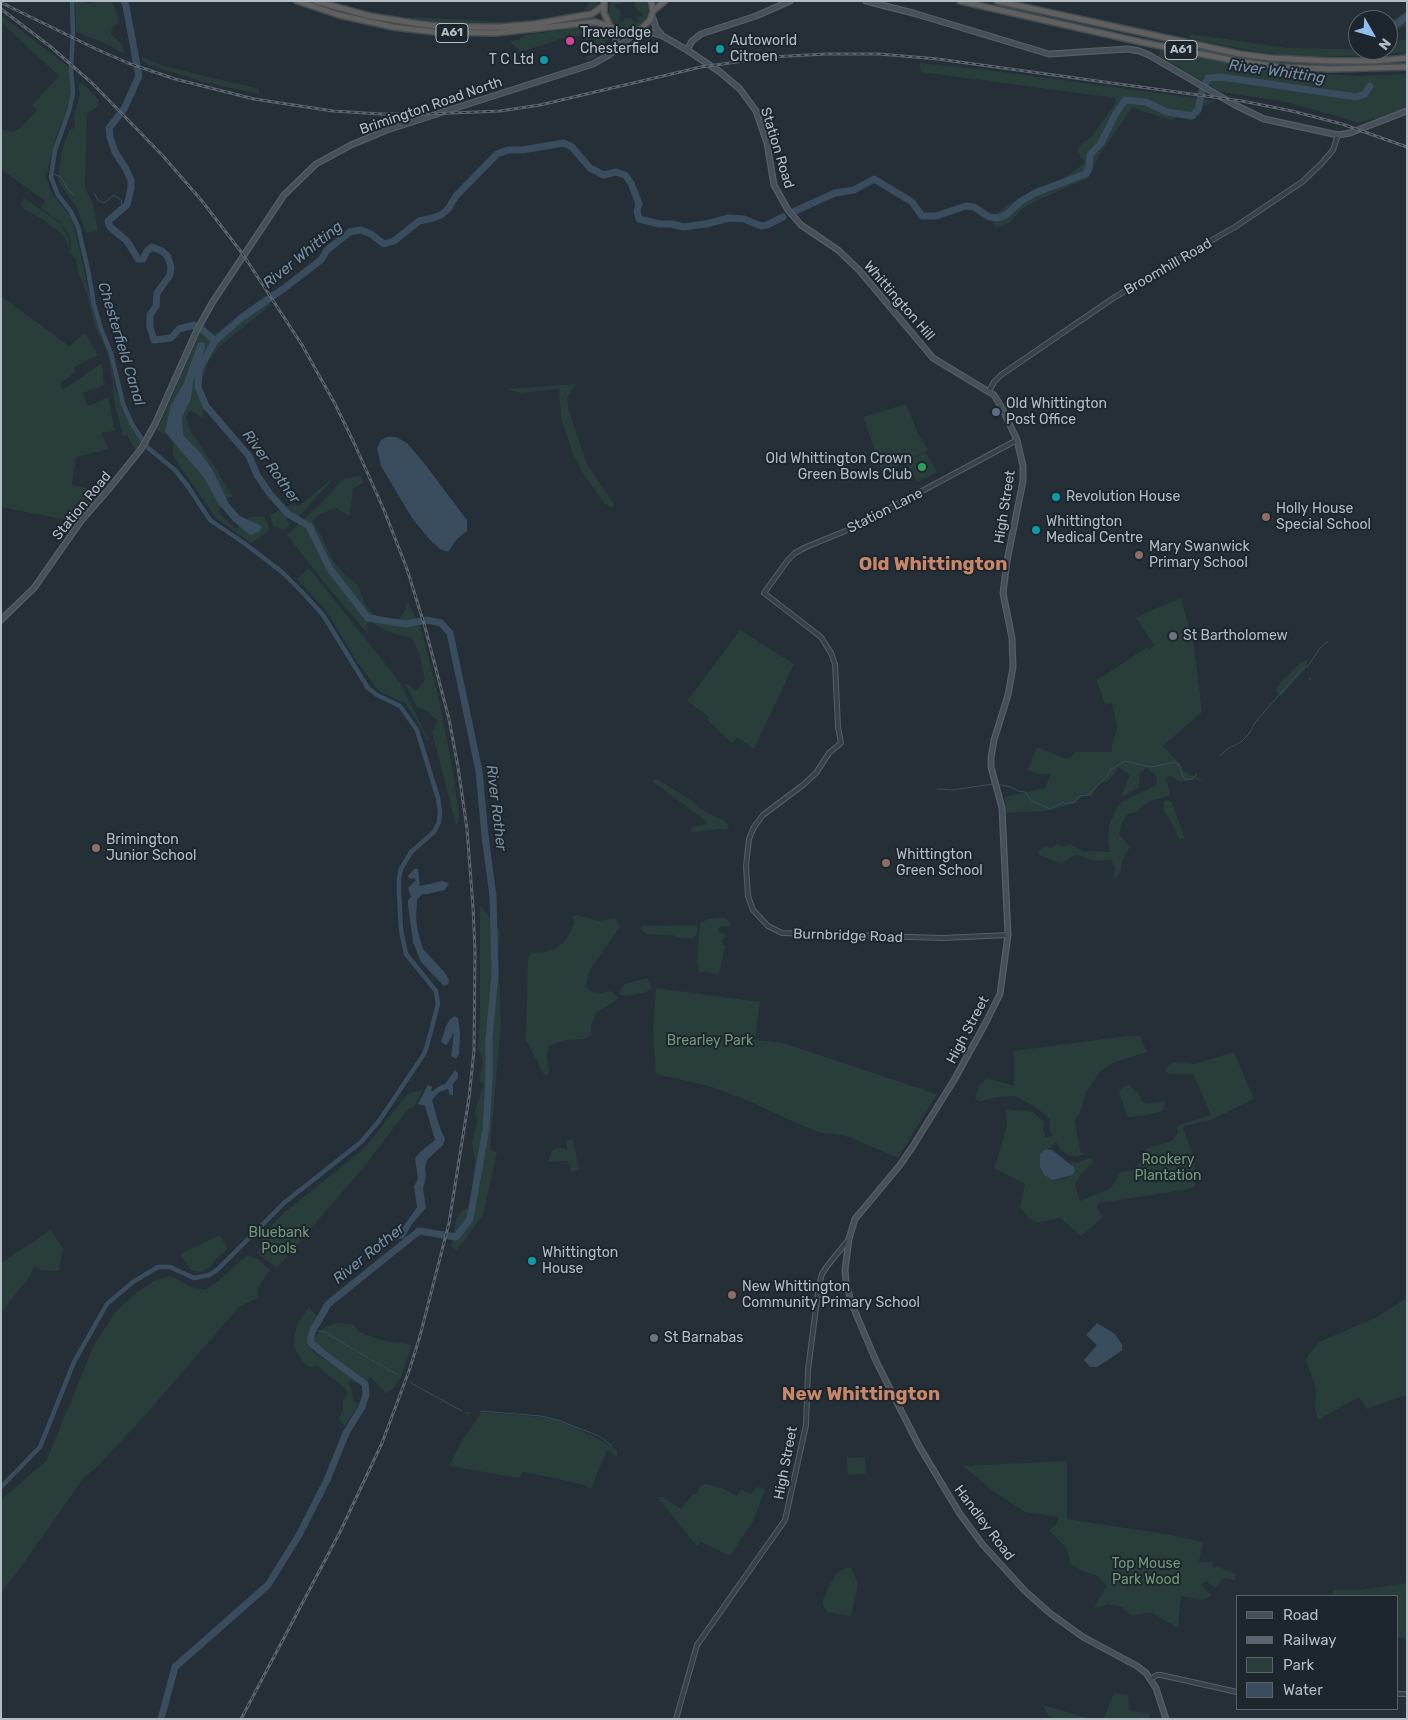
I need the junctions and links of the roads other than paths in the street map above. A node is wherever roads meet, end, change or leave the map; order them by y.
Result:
1 (296, 1) edge
2 (315, 1) edge
3 (651, 1) edge
4 (665, 1) edge
5 (790, 1) edge
6 (866, 1) edge
7 (960, 1) edge
8 (996, 1) edge
9 (604, 3) edge
10 (652, 13) junction
11 (612, 27) junction
12 (638, 31) junction
13 (661, 35) junction
14 (616, 48) junction
15 (687, 50) junction
16 (1407, 58) edge
17 (1407, 67) edge
18 (1407, 112) edge
19 (1338, 135) junction
20 (795, 220) joint
21 (989, 391) junction
22 (166, 396) joint
23 (1017, 440) junction
24 (1, 620) edge
25 (842, 743) joint
26 (1008, 935) junction
27 (849, 1239) junction
28 (1150, 1679) junction
29 (1236, 1692) edge
30 (676, 1719) edge
31 (1166, 1719) edge

1 - 11 highway, A61
2 - 9 highway, A61
3 - 10 highway
4 - 10 highway
5 - 15 main road
6 - 19 main road
7 - 17 highway, A61
8 - 16 highway, A61
9 - 11 highway
10 - 12 highway
10 - 13 main road
11 - 12 highway
11 - 14 main road
12 - 13 main road, Station Road
12 - 14 main road, Brimington Road North
13 - 15 main road, Station Road
14 - 22 main road, Brimington Road North
15 - 20 main road, Station Road
18 - 19 main road
19 - 21 street, Broomhill Road
20 - 21 main road, Whittington Hill
21 - 23 main road, High Street
22 - 24 main road, Station Road
23 - 25 street, Station Lane
23 - 26 main road, High Street
25 - 26 street, Burnbridge Road
26 - 27 main road, High Street
27 - 28 main road, Handley Road
27 - 30 street, High Street
28 - 29 street
28 - 31 main road

